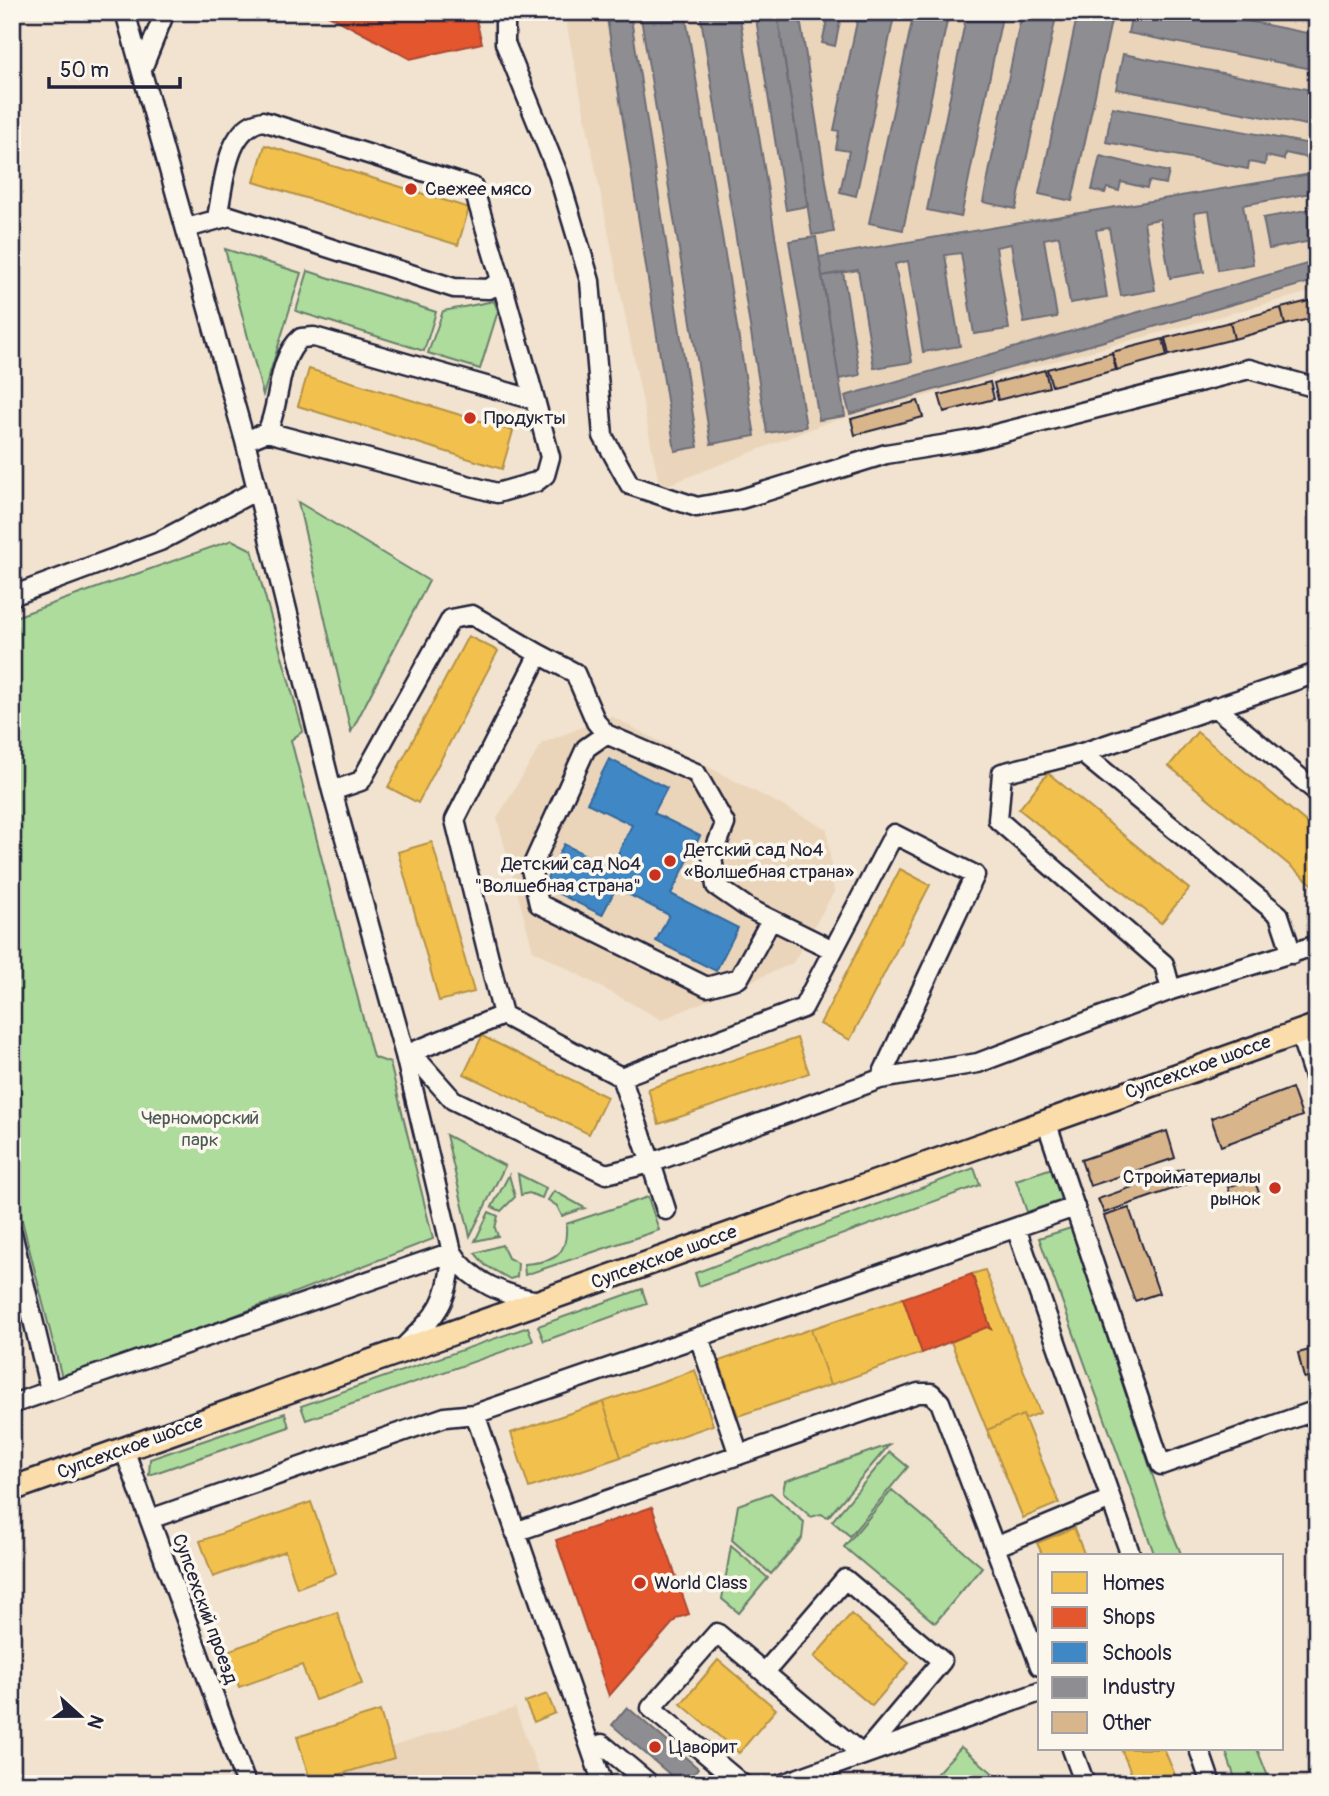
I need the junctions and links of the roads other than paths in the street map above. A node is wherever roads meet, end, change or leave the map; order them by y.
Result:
1 (125, 12) edge
2 (165, 12) edge
3 (505, 12) edge
4 (142, 69) junction
5 (217, 217) junction
6 (187, 228) junction
7 (501, 280) junction
8 (1317, 388) edge
9 (535, 400) junction
10 (267, 432) junction
11 (245, 441) junction
12 (256, 491) junction
13 (12, 596) edge
14 (539, 654) junction
15 (1317, 673) edge
16 (1215, 708) junction
17 (606, 734) junction
18 (1082, 753) junction
19 (332, 791) junction
20 (1317, 792) edge
21 (771, 920) junction
22 (1317, 945) edge
23 (833, 950) junction
24 (1292, 954) junction
25 (1171, 990) junction
26 (503, 1015) junction
27 (1308, 1029) edge
28 (405, 1055) junction
29 (621, 1077) junction
30 (880, 1079) junction
31 (1317, 1086) edge
32 (1046, 1121) junction
33 (651, 1163) junction
34 (1075, 1207) junction
35 (666, 1210) dead end
36 (1016, 1228) junction
37 (12, 1233) edge
38 (452, 1252) junction
39 (539, 1301) junction
40 (699, 1337) junction
41 (400, 1351) junction
42 (51, 1390) junction
43 (12, 1404) edge
44 (1317, 1410) edge
45 (475, 1414) junction
46 (124, 1449) junction
47 (739, 1455) junction
48 (12, 1489) edge
49 (1111, 1499) junction
50 (150, 1519) junction
51 (515, 1532) junction
52 (995, 1547) junction
53 (1130, 1554) edge
54 (1038, 1661) edge
55 (765, 1672) junction
56 (1038, 1693) edge
57 (591, 1748) junction
58 (1072, 1750) edge
59 (1199, 1750) edge
60 (863, 1755) junction
61 (246, 1784) edge
62 (603, 1784) edge
63 (650, 1784) edge
64 (742, 1784) edge
65 (782, 1784) edge
66 (1085, 1784) edge
67 (1211, 1784) edge

1 - 4 street
2 - 4 street
3 - 8 street
4 - 6 street
5 - 6 street
5 - 7 street
5 - 7 street
6 - 11 street
7 - 9 street
9 - 10 street
9 - 10 street
10 - 11 street
11 - 12 street
12 - 13 street
12 - 19 street
14 - 17 street
14 - 19 street
14 - 26 street
15 - 16 street
16 - 18 street
16 - 20 street
17 - 21 street
17 - 21 street
18 - 24 street
18 - 25 street
19 - 28 street
21 - 23 street
22 - 24 street
23 - 29 street
23 - 30 street
24 - 25 street
25 - 30 street
26 - 28 street
26 - 29 street
27 - 31 street
27 - 32 main road, Супсехское шоссе
28 - 33 street
28 - 38 street
29 - 33 street
30 - 33 street
32 - 34 street
32 - 39 main road, Супсехское шоссе
33 - 35 street
34 - 36 street
34 - 44 street
36 - 40 street
36 - 49 street
37 - 42 street
38 - 39 street
38 - 41 street
38 - 42 street
39 - 41 main road, Супсехское шоссе
40 - 45 street
40 - 47 street
41 - 46 main road, Супсехское шоссе
42 - 43 street
45 - 50 street
45 - 51 street
46 - 48 main road, Супсехское шоссе
46 - 50 street, Супсехский проезд
47 - 51 street
47 - 52 street
49 - 52 street
49 - 53 street
50 - 61 street, Супсехский проезд
51 - 57 street
52 - 54 street
55 - 60 street
55 - 60 street
55 - 64 street
56 - 60 street
57 - 62 street
57 - 63 street
58 - 66 street
59 - 67 street
60 - 65 street

